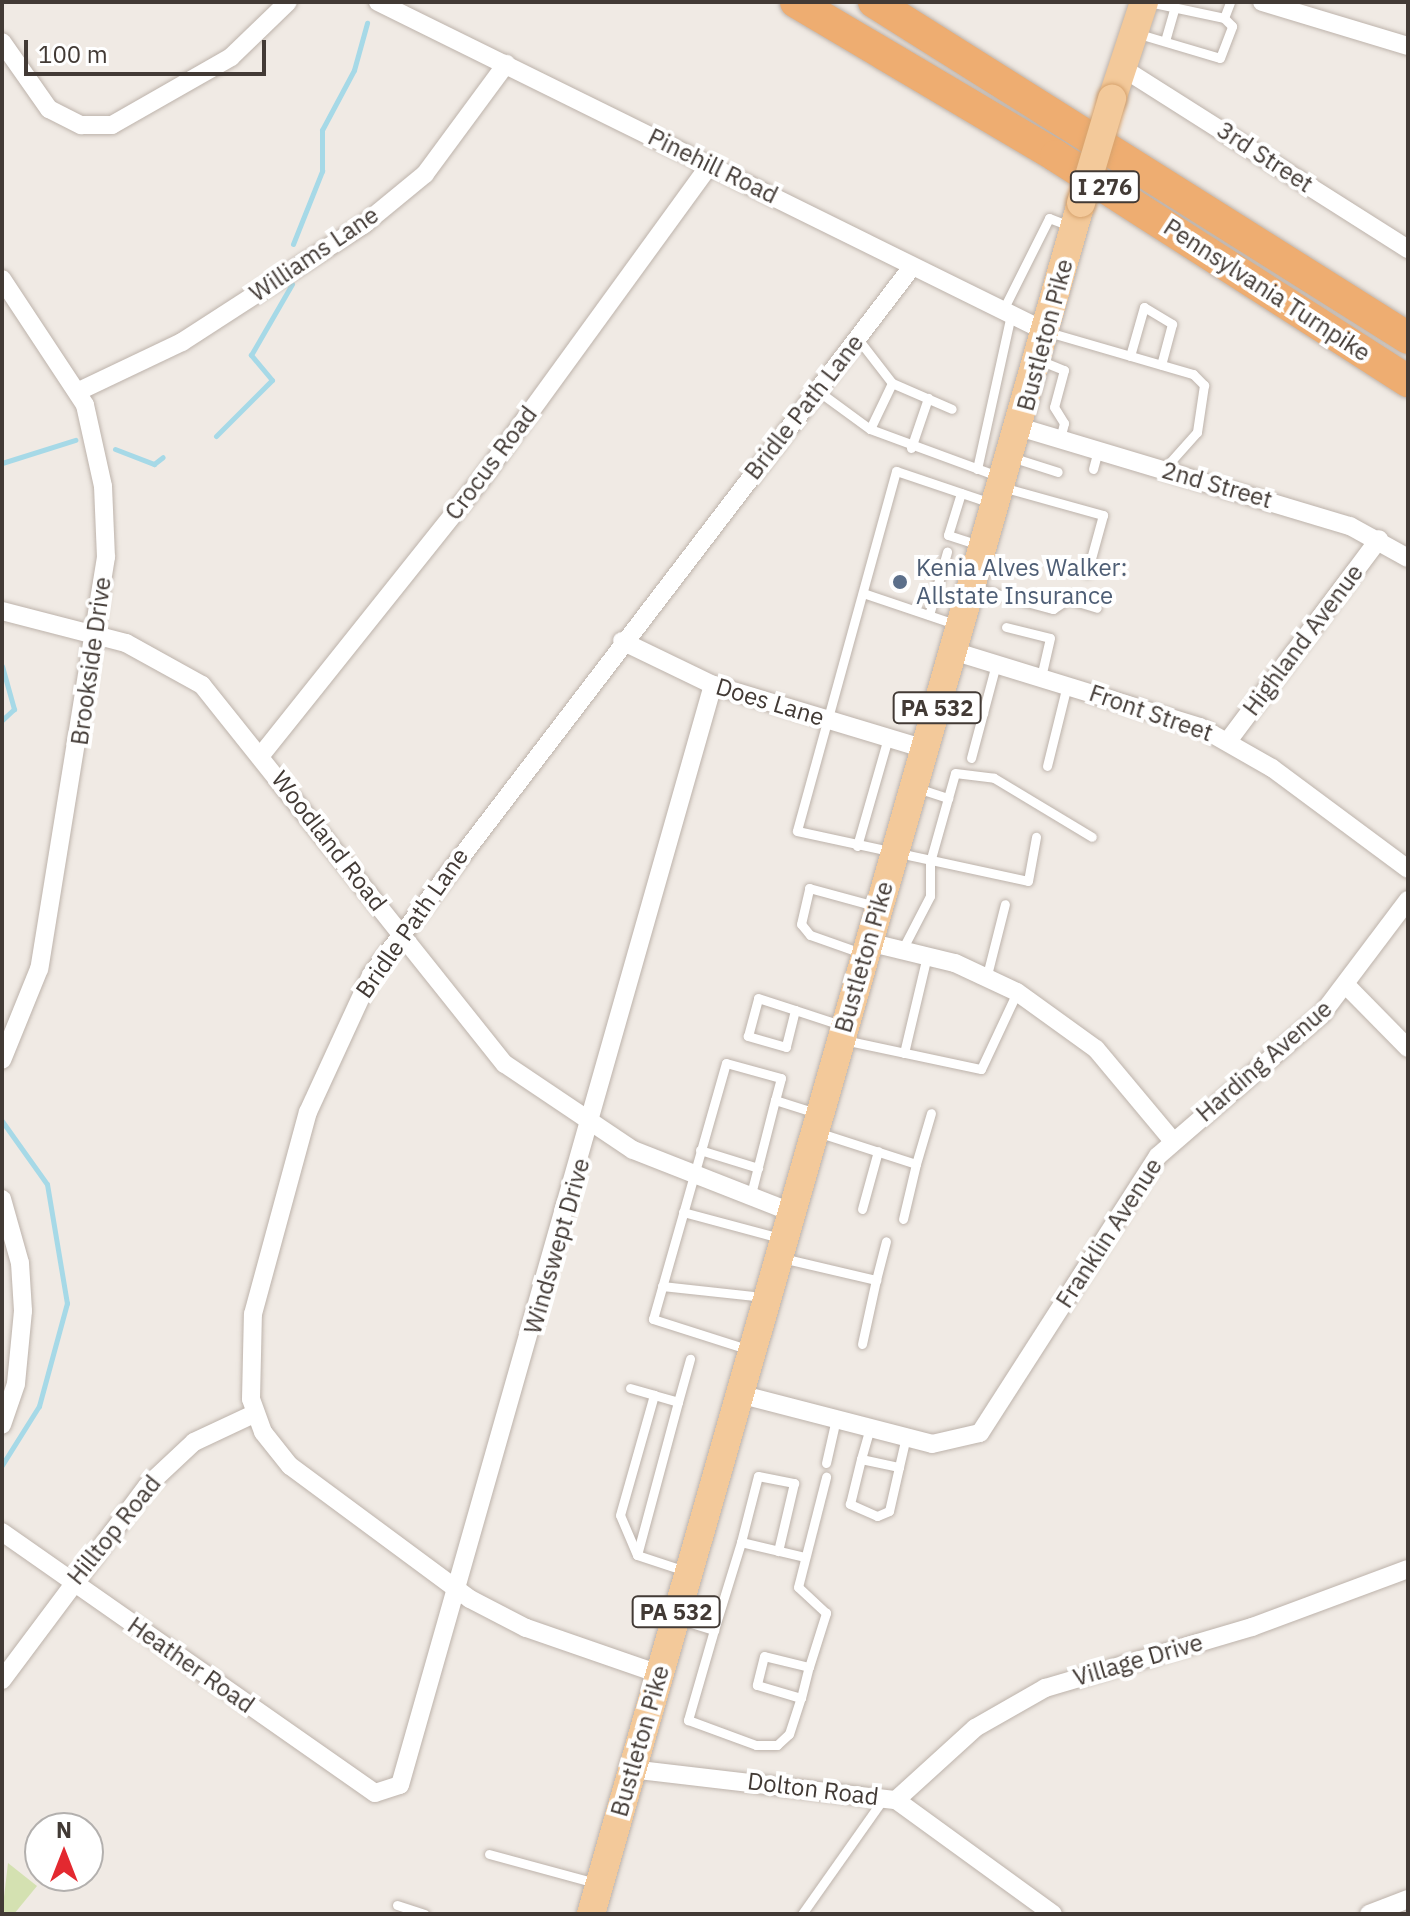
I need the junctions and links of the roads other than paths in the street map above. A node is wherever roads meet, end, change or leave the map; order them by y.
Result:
1 (288, 2) edge
2 (378, 2) edge
3 (796, 2) edge
4 (874, 2) edge
5 (1146, 2) edge
6 (1230, 2) edge
7 (1268, 3) edge
8 (1174, 10) junction
9 (1224, 18) junction
10 (1134, 32) junction
11 (1165, 41) junction
12 (2, 42) edge
13 (1408, 46) edge
14 (506, 64) junction
15 (1121, 67) junction
16 (710, 164) junction
17 (1077, 215) junction
18 (1408, 249) edge
19 (912, 267) junction
20 (2, 279) edge
21 (1007, 312) junction
22 (1047, 332) junction
23 (1408, 338) edge
24 (858, 339) junction
25 (1130, 356) junction
26 (1161, 365) junction
27 (1408, 381) edge
28 (892, 383) junction
29 (79, 391) junction
30 (818, 391) junction
31 (1043, 394) junction
32 (928, 398) junction
33 (952, 409) dead end
34 (1019, 427) junction
35 (870, 429) junction
36 (1060, 439) junction
37 (911, 448) junction
38 (1098, 450) junction
39 (977, 469) junction
40 (1093, 469) dead end
41 (1164, 469) junction
42 (1058, 472) dead end
43 (1003, 482) junction
44 (961, 493) junction
45 (1379, 539) junction
46 (984, 547) junction
47 (947, 552) dead end
48 (1408, 558) edge
49 (1087, 573) dead end
50 (972, 588) junction
51 (863, 593) junction
52 (1097, 608) dead end
53 (2, 611) edge
54 (929, 615) junction
55 (1006, 627) dead end
56 (97, 635) junction
57 (957, 639) junction
58 (622, 641) junction
59 (996, 664) junction
60 (1041, 677) junction
61 (713, 685) junction
62 (1067, 685) junction
63 (939, 701) junction
64 (983, 713) junction
65 (829, 720) junction
66 (888, 738) junction
67 (1228, 741) junction
68 (925, 749) junction
69 (262, 754) junction
70 (971, 758) dead end
71 (1047, 766) dead end
72 (914, 787) junction
73 (948, 798) junction
74 (1036, 837) dead end
75 (1092, 837) dead end
76 (857, 846) junction
77 (894, 855) junction
78 (930, 862) junction
79 (1408, 869) edge
80 (1408, 900) edge
81 (1005, 904) dead end
82 (879, 907) junction
83 (401, 933) junction
84 (867, 948) junction
85 (902, 950) junction
86 (927, 956) junction
87 (987, 975) junction
88 (1347, 986) junction
89 (1017, 992) junction
90 (795, 1010) junction
91 (842, 1033) junction
92 (1408, 1048) edge
93 (904, 1053) junction
94 (2, 1060) edge
95 (775, 1100) junction
96 (931, 1113) dead end
97 (817, 1122) junction
98 (591, 1126) junction
99 (1173, 1141) junction
100 (700, 1150) junction
101 (878, 1151) junction
102 (916, 1164) junction
103 (758, 1168) junction
104 (693, 1177) junction
105 (750, 1198) junction
106 (2, 1199) edge
107 (862, 1209) dead end
108 (683, 1212) junction
109 (903, 1219) dead end
110 (784, 1236) junction
111 (886, 1241) dead end
112 (876, 1280) junction
113 (662, 1286) junction
114 (767, 1297) junction
115 (862, 1344) dead end
116 (752, 1350) junction
117 (690, 1359) dead end
118 (630, 1388) dead end
119 (739, 1394) junction
120 (654, 1395) junction
121 (678, 1402) junction
122 (256, 1413) junction
123 (836, 1419) junction
124 (2, 1425) edge
125 (870, 1428) junction
126 (906, 1437) junction
127 (861, 1459) junction
128 (826, 1463) dead end
129 (899, 1467) junction
130 (826, 1477) dead end
131 (2, 1532) edge
132 (741, 1542) junction
133 (778, 1551) junction
134 (637, 1555) junction
135 (805, 1557) junction
136 (1408, 1569) edge
137 (688, 1572) junction
138 (72, 1581) junction
139 (458, 1591) junction
140 (675, 1618) junction
141 (714, 1630) junction
142 (809, 1667) junction
143 (659, 1674) junction
144 (2, 1680) edge
145 (801, 1698) junction
146 (631, 1769) junction
147 (383, 1795) joint
148 (890, 1798) junction
149 (489, 1854) dead end
150 (600, 1884) junction
151 (1408, 1899) edge
152 (397, 1905) dead end
153 (425, 1914) edge
154 (591, 1914) edge
155 (802, 1914) edge
156 (1053, 1914) edge
157 (1369, 1914) edge

1 - 12 street
2 - 14 street, Pinehill Road
3 - 27 highway, Pennsylvania Turnpike / I 276
4 - 23 highway, Pennsylvania Turnpike / I 276
5 - 8 lane
5 - 10 main road, Bustleton Pike / PA 532
6 - 9 lane
7 - 13 street
8 - 9 lane
8 - 11 lane
9 - 11 lane
10 - 11 lane
10 - 15 main road, Bustleton Pike / PA 532
14 - 16 street, Pinehill Road
14 - 29 street, Williams Lane
15 - 17 main road, Bustleton Pike / PA 532, bridge
15 - 18 street, 3rd Street
16 - 19 street, Pinehill Road
16 - 69 street, Crocus Road
17 - 21 lane
17 - 22 main road, Bustleton Pike / PA 532
19 - 21 street, Pinehill Road
19 - 24 street, Bridle Path Lane
20 - 29 street, Brookside Drive
21 - 22 street, Pinehill Road
21 - 39 lane
22 - 25 lane
22 - 31 main road, Bustleton Pike / PA 532
24 - 28 lane
24 - 30 street, Bridle Path Lane
25 - 26 lane
25 - 26 lane
26 - 41 lane
28 - 32 lane
28 - 35 lane
29 - 56 street, Brookside Drive
30 - 35 lane
30 - 58 street, Bridle Path Lane
31 - 34 main road, Bustleton Pike / PA 532
31 - 36 lane
32 - 33 lane
32 - 37 lane
34 - 36 street, 2nd Street
34 - 43 main road, Bustleton Pike / PA 532
35 - 37 lane
36 - 38 street, 2nd Street
37 - 39 lane
38 - 40 lane
38 - 41 street, 2nd Street
39 - 43 lane
41 - 45 street, 2nd Street
42 - 43 lane
43 - 44 lane
43 - 46 main road, Bustleton Pike / PA 532
43 - 49 lane
44 - 46 lane
44 - 51 lane
45 - 48 street, 2nd Street
45 - 67 street, Highland Avenue
46 - 50 main road, Bustleton Pike / PA 532
47 - 54 lane
50 - 52 lane
50 - 57 main road, Bustleton Pike / PA 532
51 - 54 lane
51 - 65 lane
53 - 56 street, Woodland Road
54 - 57 lane
55 - 60 lane
56 - 69 street, Woodland Road
56 - 94 street, Brookside Drive
57 - 59 street, Front Street
57 - 63 main road, Bustleton Pike / PA 532
58 - 61 street, Does Lane
58 - 83 street, Bridle Path Lane
59 - 60 street, Front Street
59 - 64 lane
60 - 62 street, Front Street
61 - 65 street, Does Lane
61 - 98 street, Windswept Drive
62 - 67 street, Front Street
62 - 71 lane
63 - 64 lane
63 - 68 main road, Bustleton Pike / PA 532
64 - 70 lane
65 - 66 street, Does Lane
65 - 76 lane
66 - 68 street, Does Lane
66 - 76 lane
67 - 79 street, Front Street
68 - 72 main road, Bustleton Pike / PA 532
69 - 83 street, Woodland Road
72 - 73 lane
72 - 77 main road, Bustleton Pike / PA 532
73 - 75 lane
73 - 78 lane
74 - 78 lane
76 - 77 lane
77 - 78 lane
77 - 82 main road, Bustleton Pike / PA 532
78 - 85 lane
80 - 88 street, Harding Avenue
81 - 87 lane
82 - 84 main road, Bustleton Pike / PA 532
82 - 84 lane
83 - 98 street, Woodland Road
83 - 122 street, Bridle Path Lane
84 - 85 street, Franklin Avenue
84 - 91 main road, Bustleton Pike / PA 532
85 - 86 street, Franklin Avenue
86 - 87 street, Franklin Avenue
86 - 93 lane
87 - 89 street, Franklin Avenue
88 - 92 street
88 - 99 street, Harding Avenue
89 - 93 lane
89 - 99 street, Franklin Avenue
90 - 90 lane
90 - 91 lane
91 - 93 lane
91 - 97 main road, Bustleton Pike / PA 532
95 - 97 lane
95 - 100 lane
95 - 103 lane
96 - 102 lane
97 - 101 lane
97 - 110 main road, Bustleton Pike / PA 532
98 - 104 street, Woodland Road
98 - 139 street, Windswept Drive
99 - 126 street, Franklin Avenue
100 - 103 lane
100 - 104 lane
101 - 102 lane
101 - 107 lane
102 - 109 lane
103 - 105 lane
104 - 105 street, Woodland Road
104 - 108 lane
105 - 110 street, Woodland Road
106 - 124 street
108 - 110 lane
108 - 113 lane
110 - 112 lane
110 - 114 main road, Bustleton Pike / PA 532
111 - 112 lane
112 - 115 lane
113 - 114 lane
113 - 116 lane
114 - 116 main road, Bustleton Pike / PA 532
116 - 119 main road, Bustleton Pike / PA 532
117 - 121 lane
118 - 120 lane
119 - 123 street, Franklin Avenue
119 - 137 main road, Bustleton Pike / PA 532
120 - 121 lane
120 - 134 lane
121 - 134 lane
122 - 138 street, Hilltop Road
122 - 139 street
123 - 125 street, Franklin Avenue
123 - 128 lane
125 - 126 street, Franklin Avenue
125 - 127 lane
126 - 129 lane
127 - 129 lane
127 - 129 lane
130 - 135 lane
131 - 138 street, Heather Road
132 - 133 lane
132 - 133 lane
132 - 141 lane
133 - 135 lane
134 - 137 lane
135 - 142 lane
136 - 148 street, Village Drive
137 - 140 main road, Bustleton Pike / PA 532
138 - 144 street, Hilltop Road
138 - 147 street, Heather Road
139 - 143 street
139 - 147 street, Windswept Drive
140 - 141 lane
140 - 143 main road, Bustleton Pike / PA 532
141 - 145 lane
142 - 145 lane
142 - 145 lane
143 - 146 main road, Bustleton Pike / PA 532
146 - 148 street, Dolton Road
146 - 150 main road, Bustleton Pike / PA 532
148 - 155 lane
148 - 156 street, Dolton Road
149 - 150 lane
150 - 154 main road, Bustleton Pike / PA 532
151 - 157 street
152 - 153 lane

